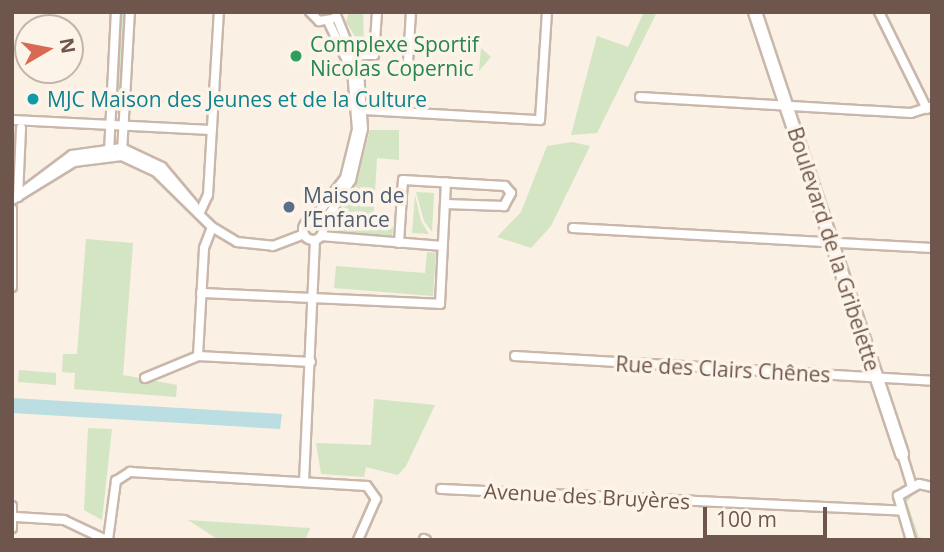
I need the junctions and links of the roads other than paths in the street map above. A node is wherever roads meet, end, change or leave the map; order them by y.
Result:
1 (116, 12) edge
2 (130, 12) edge
3 (219, 12) edge
4 (310, 12) edge
5 (377, 12) edge
6 (411, 12) edge
7 (547, 12) edge
8 (755, 12) edge
9 (879, 12) edge
10 (337, 14) edge
11 (328, 21) junction
12 (354, 55) junction
13 (408, 62) dead end
14 (640, 97) dead end
15 (786, 106) junction
16 (929, 108) edge
17 (364, 110) junction
18 (12, 120) edge
19 (109, 124) junction
20 (124, 125) junction
21 (20, 128) dead end
22 (212, 130) junction
23 (109, 151) junction
24 (122, 152) junction
25 (446, 182) junction
26 (15, 198) edge
27 (445, 204) junction
28 (12, 209) edge
29 (199, 214) junction
30 (312, 221) junction
31 (321, 226) junction
32 (14, 227) edge
33 (212, 228) junction
34 (573, 228) dead end
35 (304, 234) junction
36 (318, 238) junction
37 (831, 242) junction
38 (399, 243) junction
39 (443, 246) junction
40 (932, 248) edge
41 (12, 287) edge
42 (201, 293) junction
43 (315, 299) junction
44 (198, 356) junction
45 (514, 356) dead end
46 (311, 362) junction
47 (145, 378) dead end
48 (877, 378) junction
49 (932, 381) edge
50 (902, 454) joint
51 (304, 482) junction
52 (912, 486) junction
53 (932, 487) edge
54 (442, 489) dead end
55 (12, 506) edge
56 (900, 511) junction
57 (16, 517) junction
58 (12, 528) edge
59 (908, 539) edge
60 (106, 540) edge
61 (358, 540) edge

1 - 19 street
2 - 20 street
3 - 22 street
4 - 11 street
5 - 12 street
6 - 13 street
7 - 17 street
8 - 15 main road, Boulevard de la Gribelette
9 - 16 street
10 - 11 street
10 - 12 street
11 - 30 street
12 - 17 street
14 - 15 street
15 - 16 street
15 - 37 main road, Boulevard de la Gribelette
17 - 31 street
18 - 19 street
19 - 20 street
19 - 23 street
20 - 22 street
20 - 24 street
21 - 26 street
22 - 29 street
23 - 24 street
23 - 26 street
24 - 29 street
25 - 27 street
25 - 27 street
25 - 38 street
27 - 39 street
28 - 32 street
29 - 33 street
30 - 31 street
30 - 35 street
31 - 36 street
32 - 41 street
33 - 35 street
33 - 42 street
34 - 37 street
35 - 36 street
36 - 38 street
36 - 43 street
37 - 40 street
37 - 48 main road, Boulevard de la Gribelette
38 - 39 street
39 - 43 street
42 - 43 street
42 - 44 street
43 - 46 street
44 - 46 street
44 - 47 street
45 - 48 street, Rue des Clairs Chênes
46 - 51 street
48 - 49 street, Rue des Clairs Chênes
48 - 50 main road, Boulevard de la Gribelette
50 - 52 street, Boulevard de la Gribelette
51 - 60 street
51 - 61 street
52 - 53 street
52 - 56 street
54 - 56 street, Avenue des Bruyères
55 - 57 street
56 - 59 street
57 - 58 street
57 - 60 street

